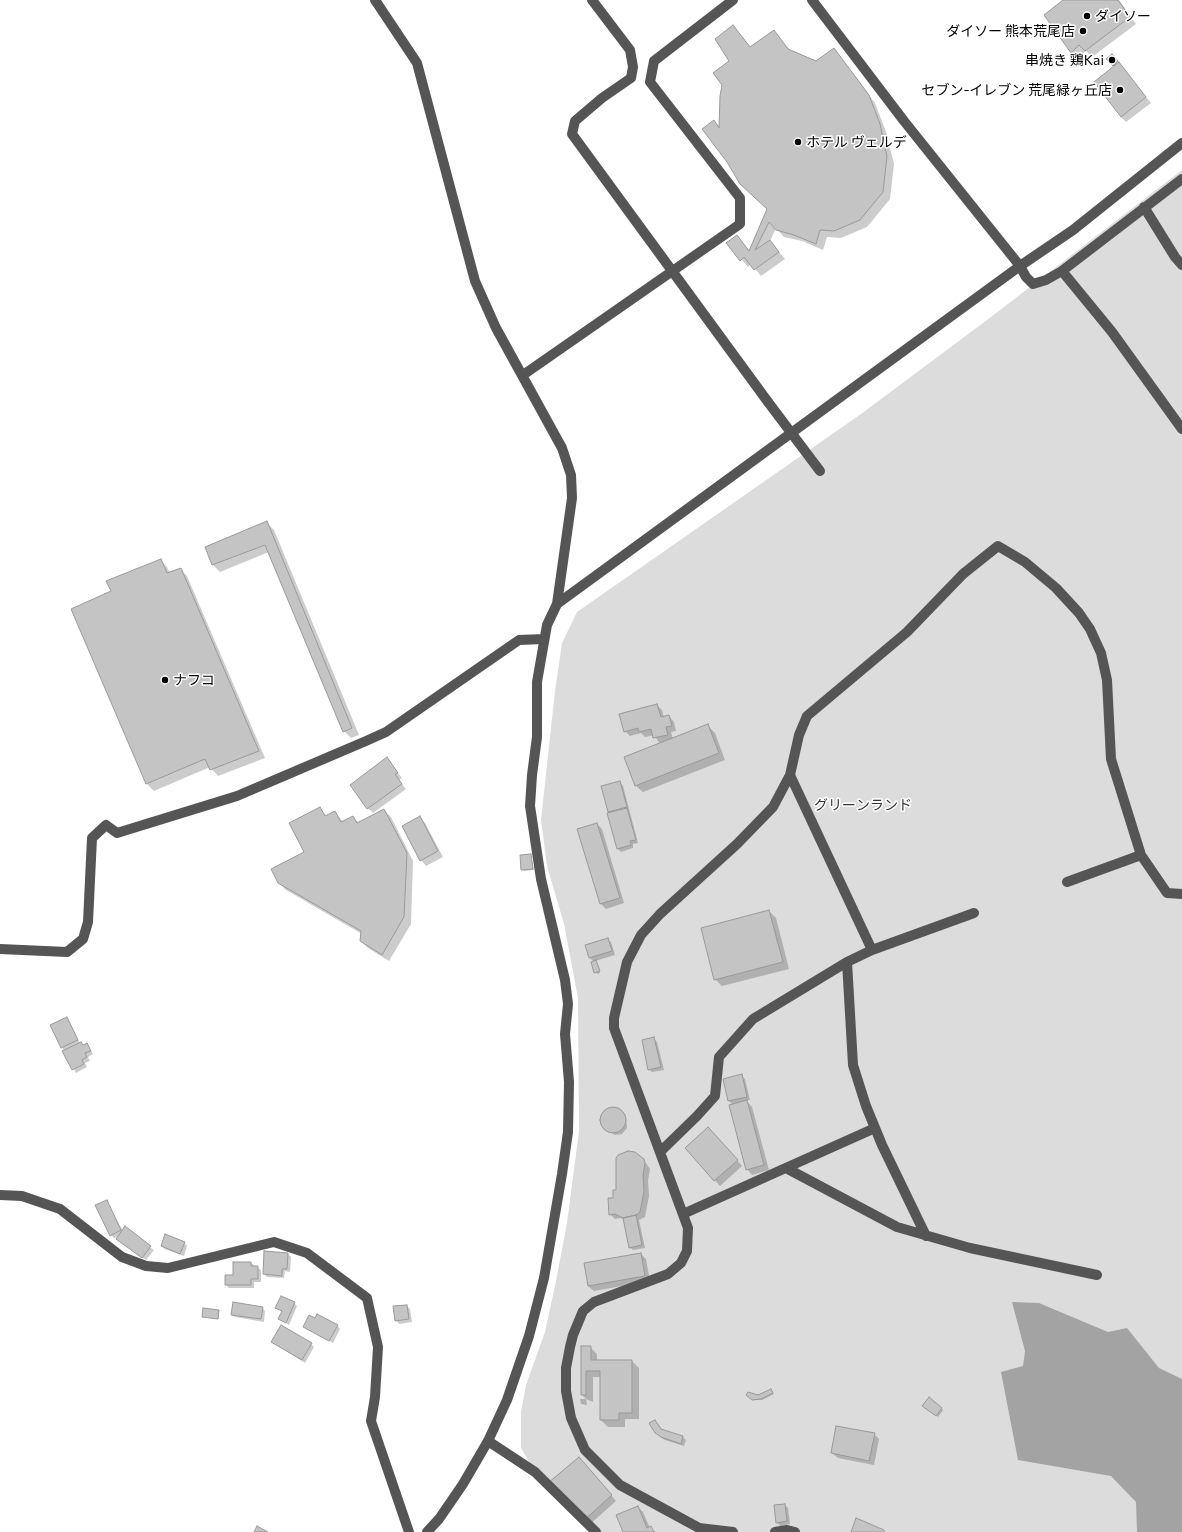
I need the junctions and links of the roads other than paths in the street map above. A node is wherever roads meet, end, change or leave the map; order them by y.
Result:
1 (375, 0) edge
2 (592, 0) edge
3 (733, 0) edge
4 (812, 0) edge
5 (1182, 143) edge
6 (1182, 179) edge
7 (1144, 207) junction
8 (1182, 265) edge
9 (1020, 266) junction
10 (1062, 271) junction
11 (672, 272) junction
12 (523, 375) junction
13 (1182, 429) edge
14 (820, 471) dead end
15 (557, 604) junction
16 (544, 638) junction
17 (790, 774) junction
18 (1141, 855) junction
19 (1067, 882) dead end
20 (1182, 894) edge
21 (974, 913) dead end
22 (0, 949) edge
23 (872, 950) junction
24 (847, 962) junction
25 (875, 1128) junction
26 (661, 1151) junction
27 (786, 1168) junction
28 (0, 1195) edge
29 (683, 1214) junction
30 (926, 1236) junction
31 (1097, 1275) dead end
32 (488, 1441) junction
33 (409, 1532) edge
34 (427, 1532) edge
35 (596, 1532) edge
36 (733, 1532) edge
37 (775, 1532) edge
38 (794, 1532) edge

1 - 12 street
2 - 11 street
3 - 11 street
4 - 9 street
5 - 9 street
6 - 7 street
7 - 8 street
7 - 10 street
9 - 10 street
9 - 15 street
10 - 13 street
11 - 12 street
11 - 14 street, bridge
12 - 15 street
15 - 16 street
16 - 22 street
16 - 32 street
17 - 18 street
17 - 23 street
17 - 26 street
18 - 19 street
18 - 20 street
21 - 23 street
23 - 24 street
24 - 25 street
24 - 26 street
25 - 27 street
25 - 30 street
26 - 29 street
27 - 29 street
27 - 30 street
28 - 33 street
29 - 36 street
30 - 31 street
32 - 34 street
32 - 35 street
37 - 38 street

